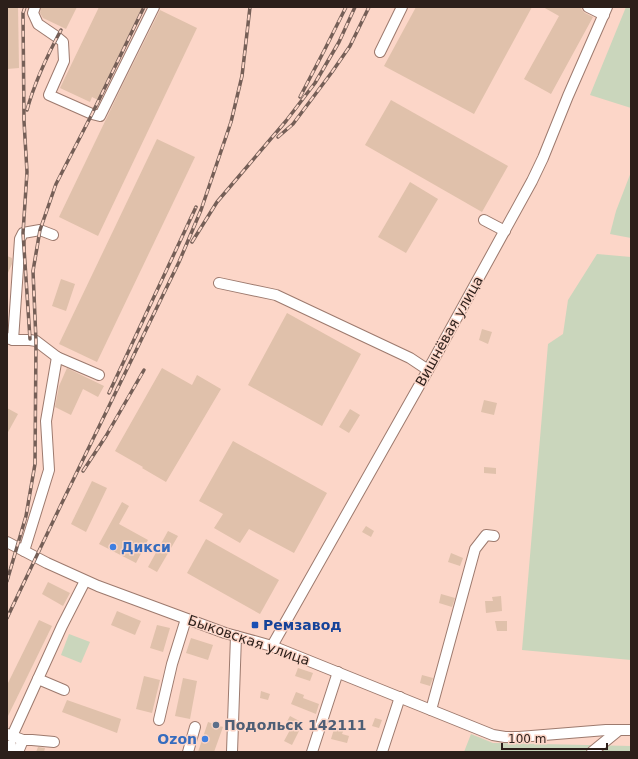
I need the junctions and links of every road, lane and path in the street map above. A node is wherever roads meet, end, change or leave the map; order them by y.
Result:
1 (35, 7) edge
2 (154, 7) edge
3 (402, 7) edge
4 (588, 7) edge
5 (605, 11) edge
6 (380, 52) dead end
7 (484, 220) dead end
8 (505, 231) junction
9 (53, 235) dead end
10 (219, 283) dead end
11 (10, 339) edge
12 (57, 357) junction
13 (428, 370) junction
14 (99, 375) dead end
15 (494, 536) dead end
16 (7, 542) edge
17 (24, 551) junction
18 (85, 581) junction
19 (186, 619) junction
20 (236, 636) junction
21 (272, 646) junction
22 (338, 672) junction
23 (38, 678) junction
24 (64, 690) dead end
25 (400, 697) junction
26 (431, 710) junction
27 (159, 720) dead end
28 (195, 727) dead end
29 (619, 730) junction
30 (631, 730) edge
31 (23, 740) junction
32 (9, 742) edge
33 (54, 742) dead end
34 (18, 752) edge
35 (188, 752) edge
36 (232, 752) edge
37 (312, 752) edge
38 (382, 752) edge
39 (592, 752) edge

1 - 2 street
3 - 6 street
4 - 5 street
5 - 8 street, Вишнёвая улица
7 - 8 street
8 - 13 street, Вишнёвая улица
9 - 11 street
10 - 13 street
11 - 12 street
12 - 14 street
12 - 17 street
13 - 21 street, Вишнёвая улица
15 - 26 street
16 - 17 street, Быковская улица
17 - 18 street, Быковская улица
18 - 19 street, Быковская улица
18 - 23 street
19 - 20 street, Быковская улица
19 - 27 street
20 - 21 street, Быковская улица
20 - 36 street
21 - 22 street, Быковская улица
22 - 25 street, Быковская улица
22 - 37 street
23 - 24 street
23 - 32 street
25 - 26 street, Быковская улица
25 - 38 street
26 - 29 street, Быковская улица
28 - 35 street
29 - 30 street, Быковская улица
29 - 39 street
31 - 32 street
31 - 33 street
31 - 34 street

